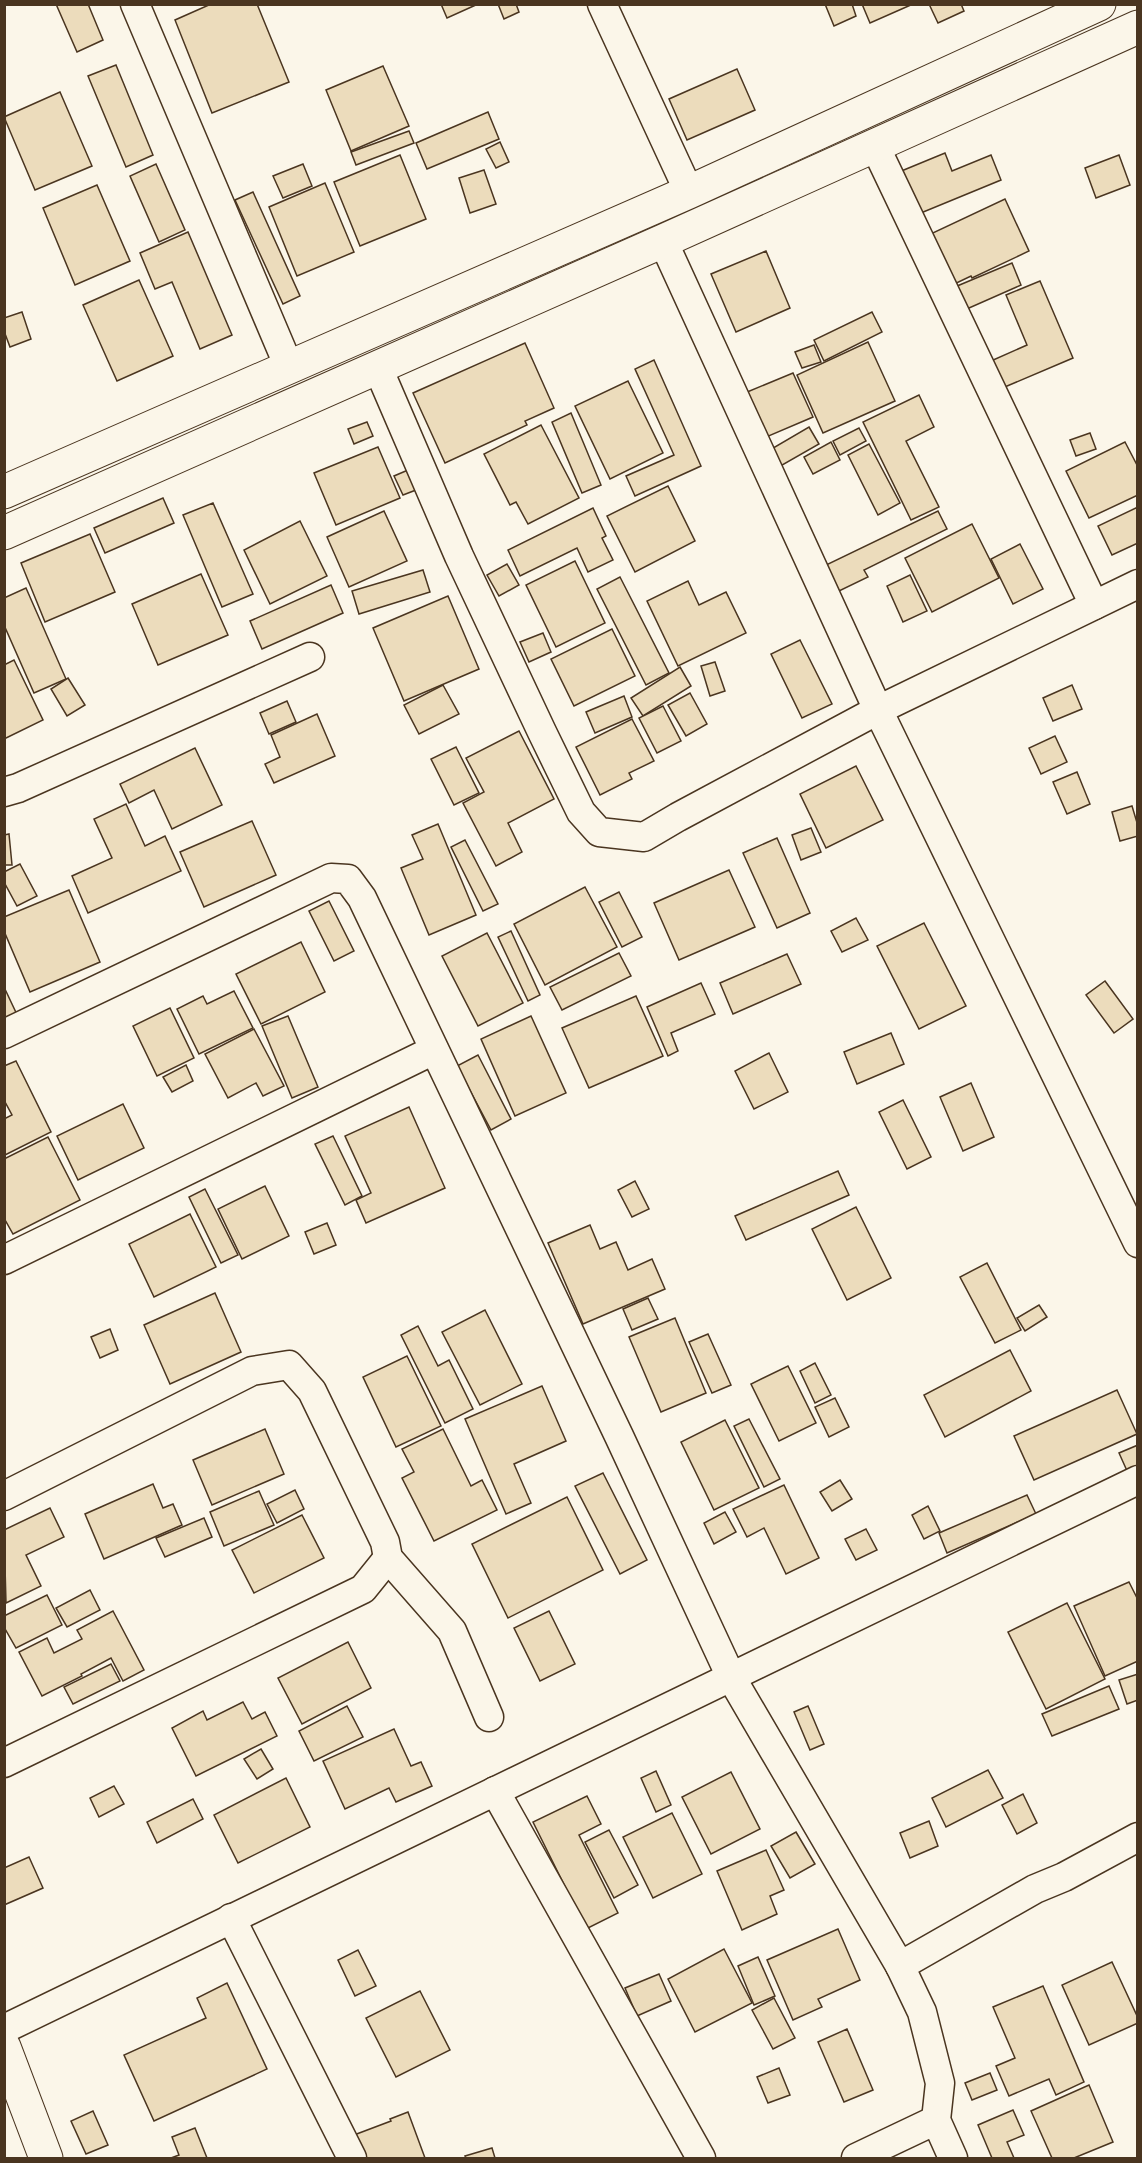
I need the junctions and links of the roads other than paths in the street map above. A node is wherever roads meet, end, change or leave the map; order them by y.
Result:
1 (135, 4) edge
2 (602, 4) edge
3 (1099, 4) edge
4 (1137, 27) edge
5 (875, 146) junction
6 (689, 192) junction
7 (663, 242) junction
8 (289, 367) junction
9 (378, 368) junction
10 (4, 492) edge
11 (4, 533) edge
12 (1137, 584) edge
13 (1094, 605) junction
14 (310, 657) dead end
15 (878, 710) junction
16 (4, 792) edge
17 (4, 1034) edge
18 (434, 1050) junction
19 (1137, 1243) edge
20 (4, 1260) edge
21 (1137, 1480) edge
22 (4, 1496) edge
23 (387, 1558) junction
24 (731, 1677) junction
25 (489, 1718) dead end
26 (4, 1763) edge
27 (495, 1791) junction
28 (1137, 1837) edge
29 (231, 1918) junction
30 (900, 1966) junction
31 (4, 2029) edge
32 (4, 2047) edge
33 (936, 2120) junction
34 (46, 2158) edge
35 (351, 2158) edge
36 (701, 2158) edge
37 (855, 2158) edge
38 (953, 2158) edge

1 - 8 street
2 - 6 street
3 - 6 main road
4 - 5 main road
5 - 7 main road
5 - 13 street
6 - 8 main road
7 - 9 main road
7 - 15 street
8 - 10 main road
9 - 11 main road
9 - 15 street
12 - 13 street
13 - 15 street
14 - 16 street
15 - 19 street
17 - 18 street
18 - 20 street
18 - 24 street
21 - 24 street
22 - 23 street
23 - 25 street
23 - 26 street
24 - 27 street
24 - 30 street
27 - 29 street
27 - 36 street
28 - 30 street
29 - 31 street
29 - 35 street
30 - 33 street
32 - 34 main road
33 - 37 street
33 - 38 street

